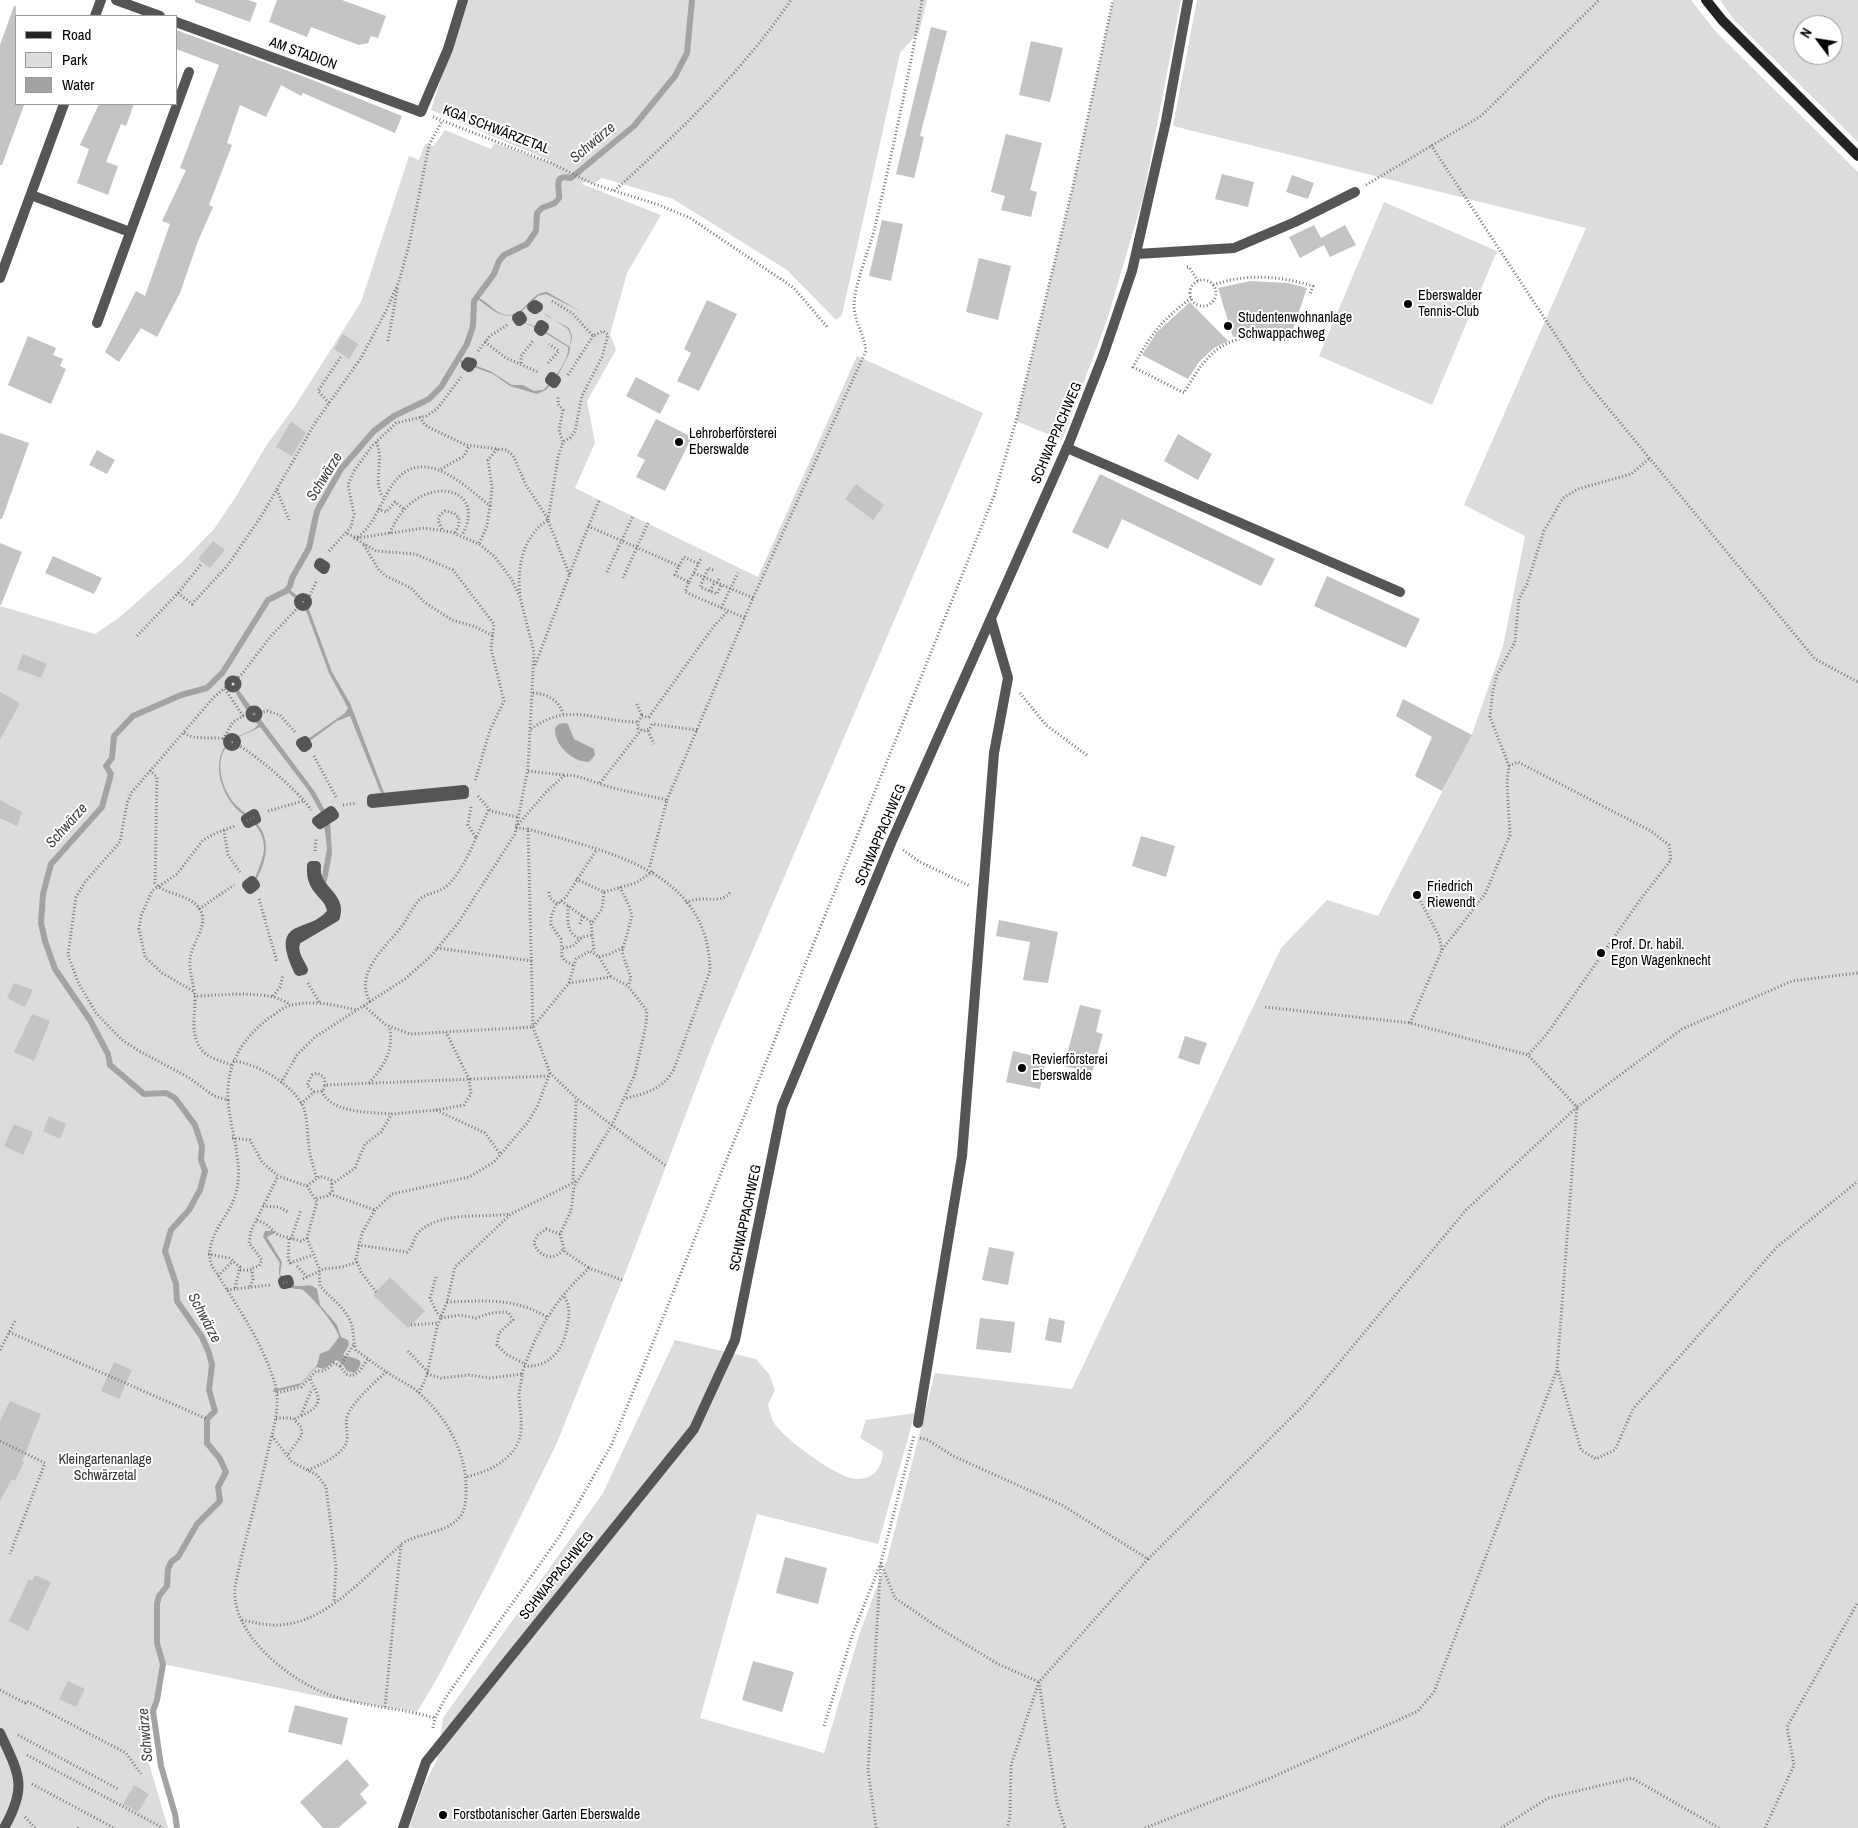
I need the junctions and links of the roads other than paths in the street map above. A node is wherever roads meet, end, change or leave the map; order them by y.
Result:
1 (101, 0) edge
2 (116, 0) edge
3 (463, 0) edge
4 (1188, 0) edge
5 (1706, 0) edge
6 (95, 15) edge
7 (157, 15) edge
8 (178, 23) edge
9 (189, 72) dead end
10 (178, 102) edge
11 (64, 105) edge
12 (177, 105) edge
13 (1858, 156) edge
14 (1355, 192) road end
15 (30, 195) junction
16 (130, 232) junction
17 (1137, 254) junction
18 (0, 278) edge
19 (97, 323) dead end
20 (1066, 448) junction
21 (1400, 592) dead end
22 (991, 619) junction
23 (372, 801) joint
24 (314, 866) road end
25 (301, 970) road end
26 (918, 1423) road end
27 (5, 1732) edge
28 (4, 1828) edge
29 (403, 1828) edge

1 - 6 street
2 - 7 street
3 - 8 street, AM STADION
4 - 17 street, SCHWAPPACHWEG
5 - 13 main road
9 - 10 street
11 - 15 street
12 - 16 street
14 - 17 street
15 - 16 street
15 - 18 street
16 - 19 street
17 - 20 street, SCHWAPPACHWEG
20 - 21 street
20 - 22 street, SCHWAPPACHWEG
22 - 26 street
22 - 29 street, SCHWAPPACHWEG
23 - 23 street
24 - 25 street
27 - 28 street

